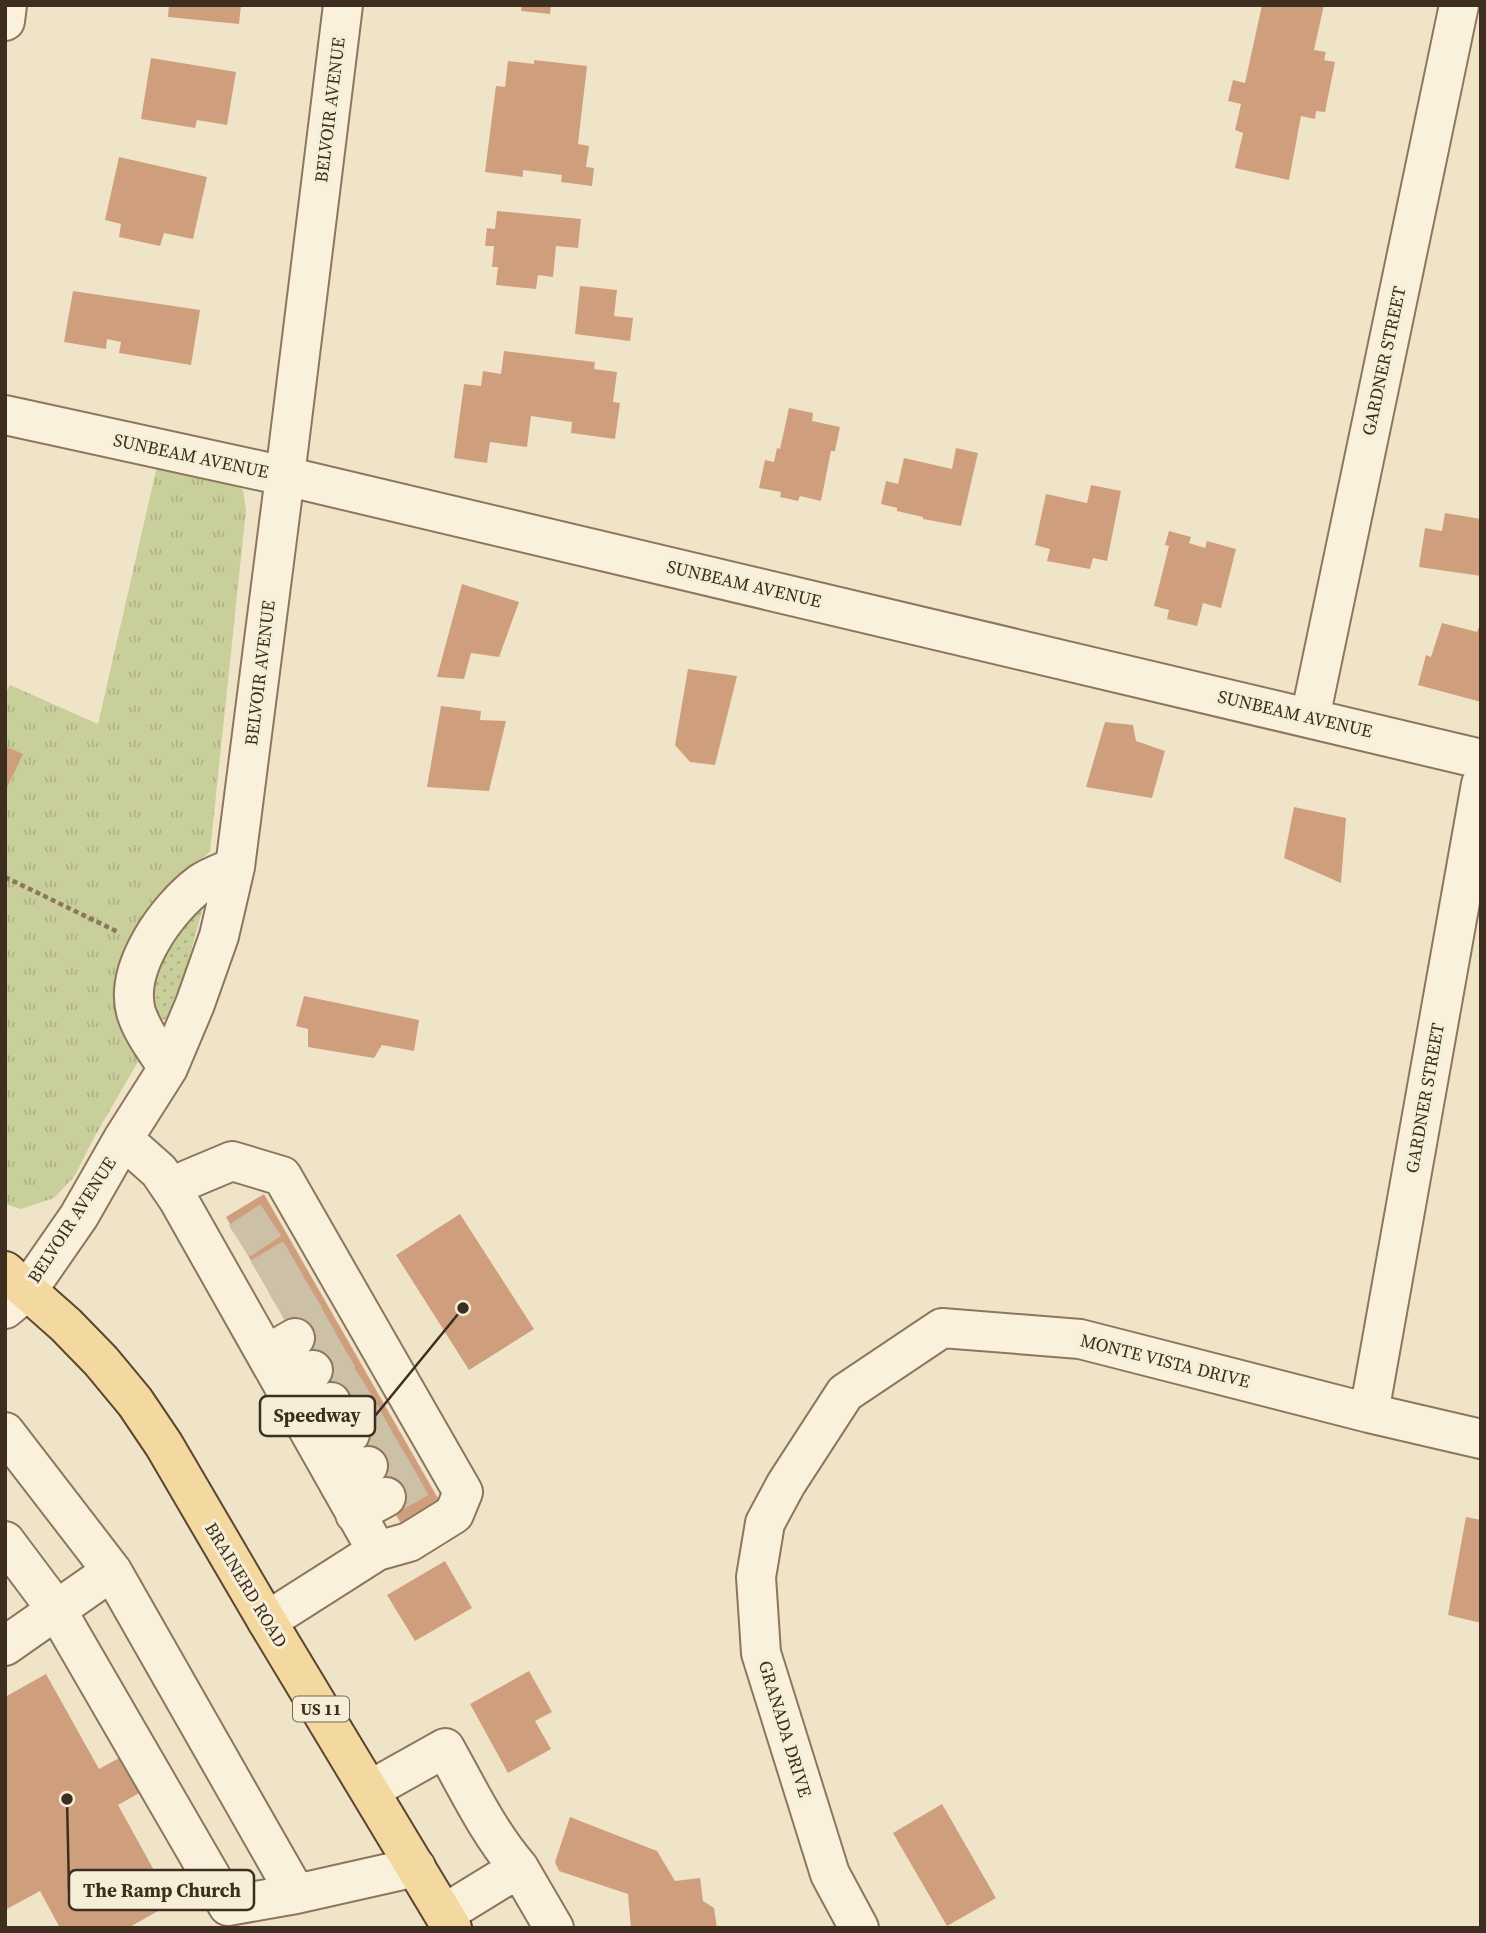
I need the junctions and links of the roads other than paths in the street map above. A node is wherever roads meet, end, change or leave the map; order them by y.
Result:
1 (7, 5) edge
2 (343, 5) edge
3 (1459, 5) edge
4 (5, 21) edge
5 (5, 415) edge
6 (285, 476) junction
7 (1310, 718) junction
8 (1481, 759) edge
9 (1481, 784) edge
10 (235, 867) junction
11 (168, 1069) junction
12 (123, 1139) junction
13 (170, 1187) junction
14 (12, 1290) edge
15 (1369, 1413) junction
16 (5, 1432) edge
17 (1481, 1439) edge
18 (786, 1484) joint
19 (5, 1541) edge
20 (377, 1551) junction
21 (112, 1571) junction
22 (56, 1609) junction
23 (267, 1621) junction
24 (5, 1646) edge
25 (370, 1790) junction
26 (416, 1867) junction
27 (519, 1868) junction
28 (296, 1894) junction
29 (448, 1921) edge
30 (554, 1928) edge
31 (859, 1928) edge

1 - 4 street
2 - 6 street, BELVOIR AVENUE
3 - 7 street, GARDNER STREET
5 - 6 street, SUNBEAM AVENUE
6 - 7 street, SUNBEAM AVENUE
6 - 10 street, BELVOIR AVENUE
7 - 8 street, SUNBEAM AVENUE
9 - 15 street, GARDNER STREET
10 - 11 street, BELVOIR AVENUE
10 - 11 street
11 - 12 street, BELVOIR AVENUE
12 - 13 street
12 - 14 street, BELVOIR AVENUE
13 - 20 street
13 - 20 street
14 - 23 main road, BRAINERD ROAD / US 11
15 - 17 street, MONTE VISTA DRIVE
15 - 18 street, MONTE VISTA DRIVE
16 - 21 street
18 - 31 street, GRANADA DRIVE
19 - 22 street
20 - 23 street
21 - 22 street
21 - 28 street
22 - 24 street
22 - 28 street
23 - 25 main road, BRAINERD ROAD / US 11
25 - 26 main road, BRAINERD ROAD / US 11
25 - 27 street
26 - 28 street
26 - 29 main road, BRAINERD ROAD / US 11
27 - 29 street
27 - 30 street

